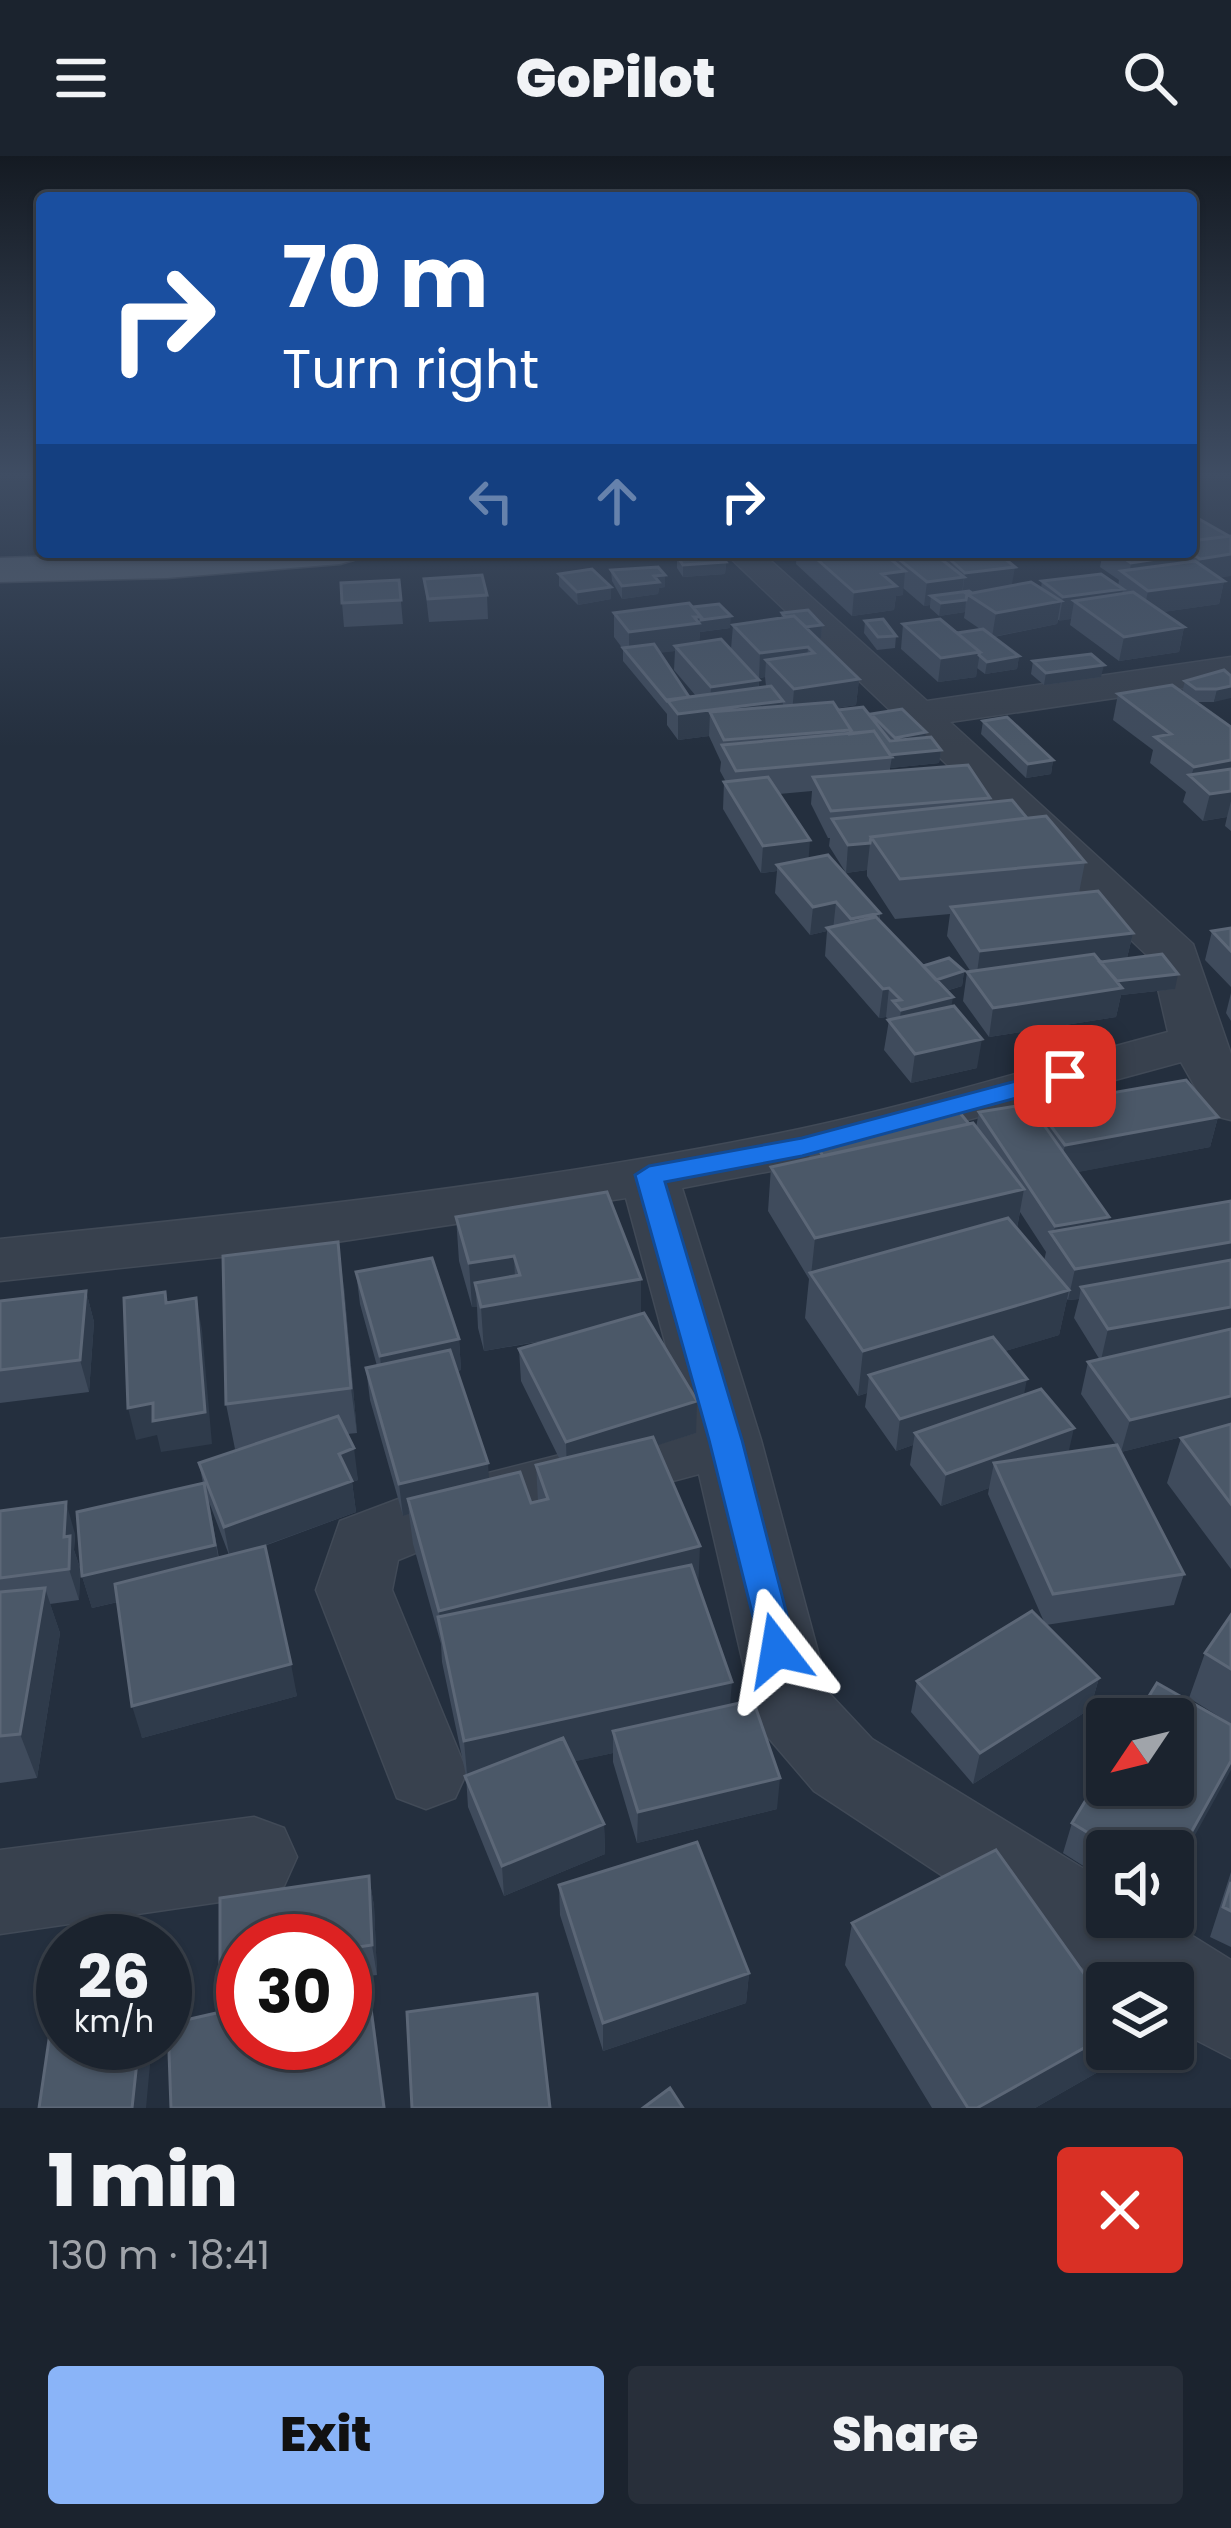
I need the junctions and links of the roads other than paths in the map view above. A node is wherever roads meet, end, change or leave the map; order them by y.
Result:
1 (178, 565) edge
2 (755, 565) edge
3 (0, 570) edge
4 (1231, 669) edge
5 (919, 714) junction
6 (1197, 1041) junction
7 (1231, 1103) edge
8 (649, 1175) junction
9 (0, 1260) edge
10 (726, 1440) junction
11 (426, 1772) dead end
12 (254, 1857) dead end
13 (0, 1892) edge
14 (1231, 2012) edge

1 - 3 main road
2 - 5 street
4 - 5 street
5 - 6 street
6 - 7 street
6 - 8 street
8 - 9 street
8 - 10 street
10 - 11 street
10 - 14 street
12 - 13 street

